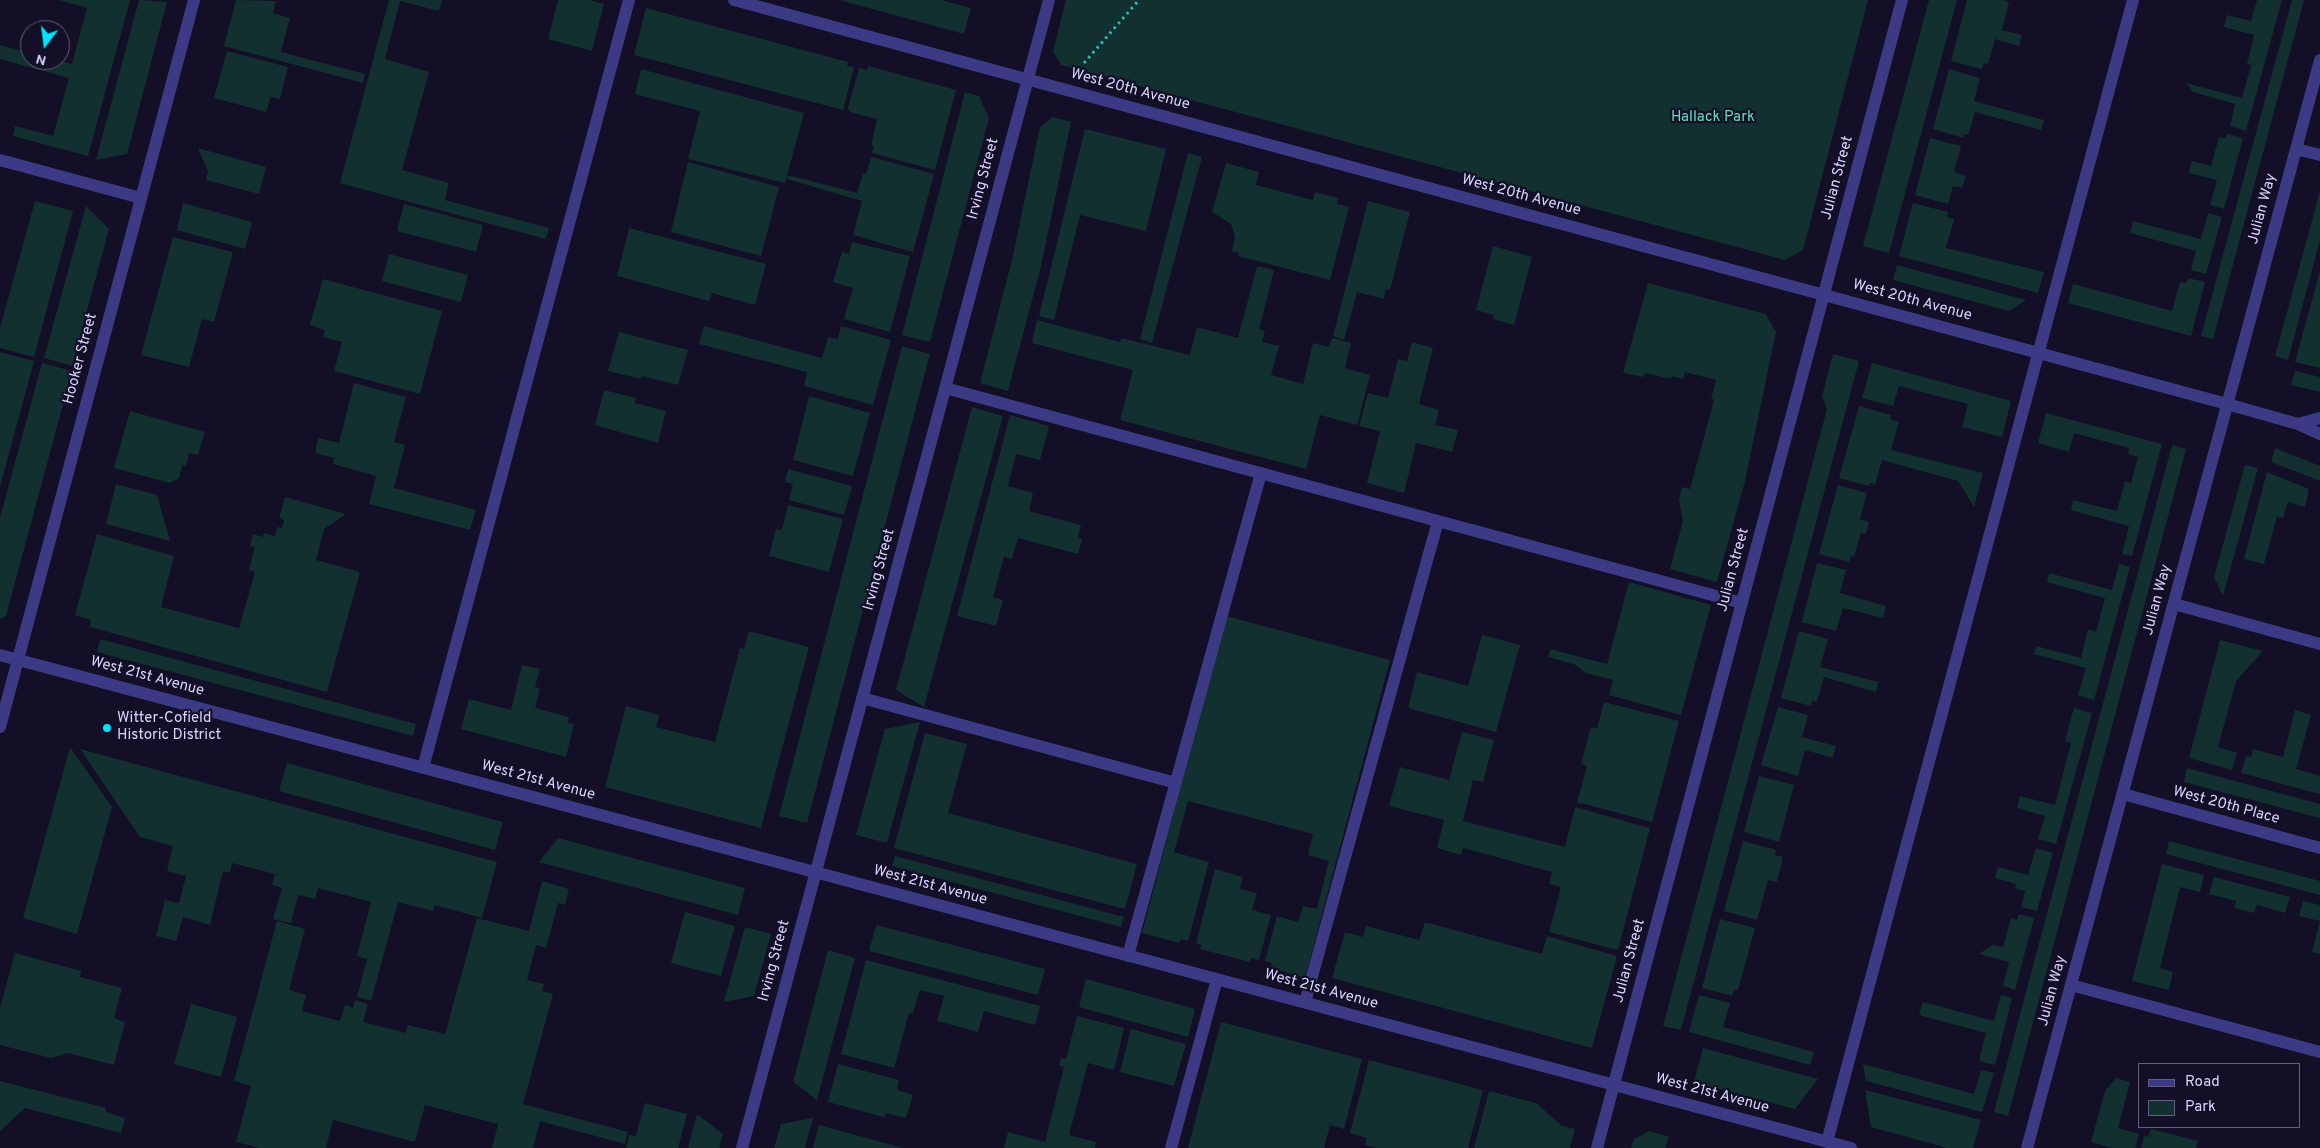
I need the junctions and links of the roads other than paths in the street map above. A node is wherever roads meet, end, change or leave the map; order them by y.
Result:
1 (194, 0) edge
2 (629, 0) edge
3 (734, 0) edge
4 (1049, 0) edge
5 (1902, 0) edge
6 (2132, 0) edge
7 (2320, 60) edge
8 (1028, 79) junction
9 (2296, 149) junction
10 (2320, 155) edge
11 (0, 160) edge
12 (141, 198) junction
13 (1824, 294) junction
14 (2038, 353) junction
15 (945, 388) junction
16 (2227, 404) junction
17 (2320, 418) edge
18 (2298, 424) junction
19 (2320, 434) edge
20 (1261, 473) junction
21 (1438, 521) junction
22 (1742, 603) junction
23 (2174, 604) junction
24 (2320, 644) edge
25 (0, 655) edge
26 (18, 660) junction
27 (862, 698) junction
28 (0, 727) edge
29 (423, 768) junction
30 (1176, 783) junction
31 (2123, 794) junction
32 (2320, 848) edge
33 (816, 872) junction
34 (1128, 956) junction
35 (1216, 979) junction
36 (2071, 985) junction
37 (1305, 1002) junction
38 (2320, 1052) edge
39 (1614, 1085) junction
40 (1827, 1142) junction
41 (742, 1148) edge
42 (1171, 1148) edge
43 (1597, 1148) edge
44 (1851, 1148) edge
45 (2028, 1148) edge

1 - 12 street, Hooker Street
2 - 29 street
3 - 8 street, West 20th Avenue
4 - 8 street, Irving Street
5 - 13 street, Julian Street
6 - 14 street
7 - 9 street, Julian Way
8 - 13 street, West 20th Avenue
8 - 15 street, Irving Street
9 - 10 street
9 - 16 street, Julian Way
11 - 12 street
12 - 26 street, Hooker Street
13 - 14 street, West 20th Avenue
13 - 22 street, Julian Street
14 - 16 street, West 20th Avenue
14 - 40 street
15 - 20 street
15 - 27 street, Irving Street
16 - 18 street, West 20th Avenue
16 - 23 street, Julian Way
17 - 18 street
18 - 19 street, West 20th Avenue
20 - 21 street
20 - 30 street
21 - 22 street
21 - 37 street
22 - 39 street, Julian Street
23 - 24 street
23 - 31 street, Julian Way
25 - 26 street, West 21st Avenue
26 - 28 street, Hooker Street
26 - 29 street, West 21st Avenue
27 - 30 street
27 - 33 street, Irving Street
29 - 33 street, West 21st Avenue
30 - 34 street
31 - 32 street, West 20th Place
31 - 36 street, Julian Way
33 - 34 street, West 21st Avenue
33 - 41 street, Irving Street
34 - 35 street, West 21st Avenue
35 - 37 street, West 21st Avenue
35 - 42 street
36 - 38 street
36 - 45 street, Julian Way
37 - 39 street, West 21st Avenue
39 - 40 street, West 21st Avenue
39 - 43 street, Julian Street
40 - 44 street, West 21st Avenue

